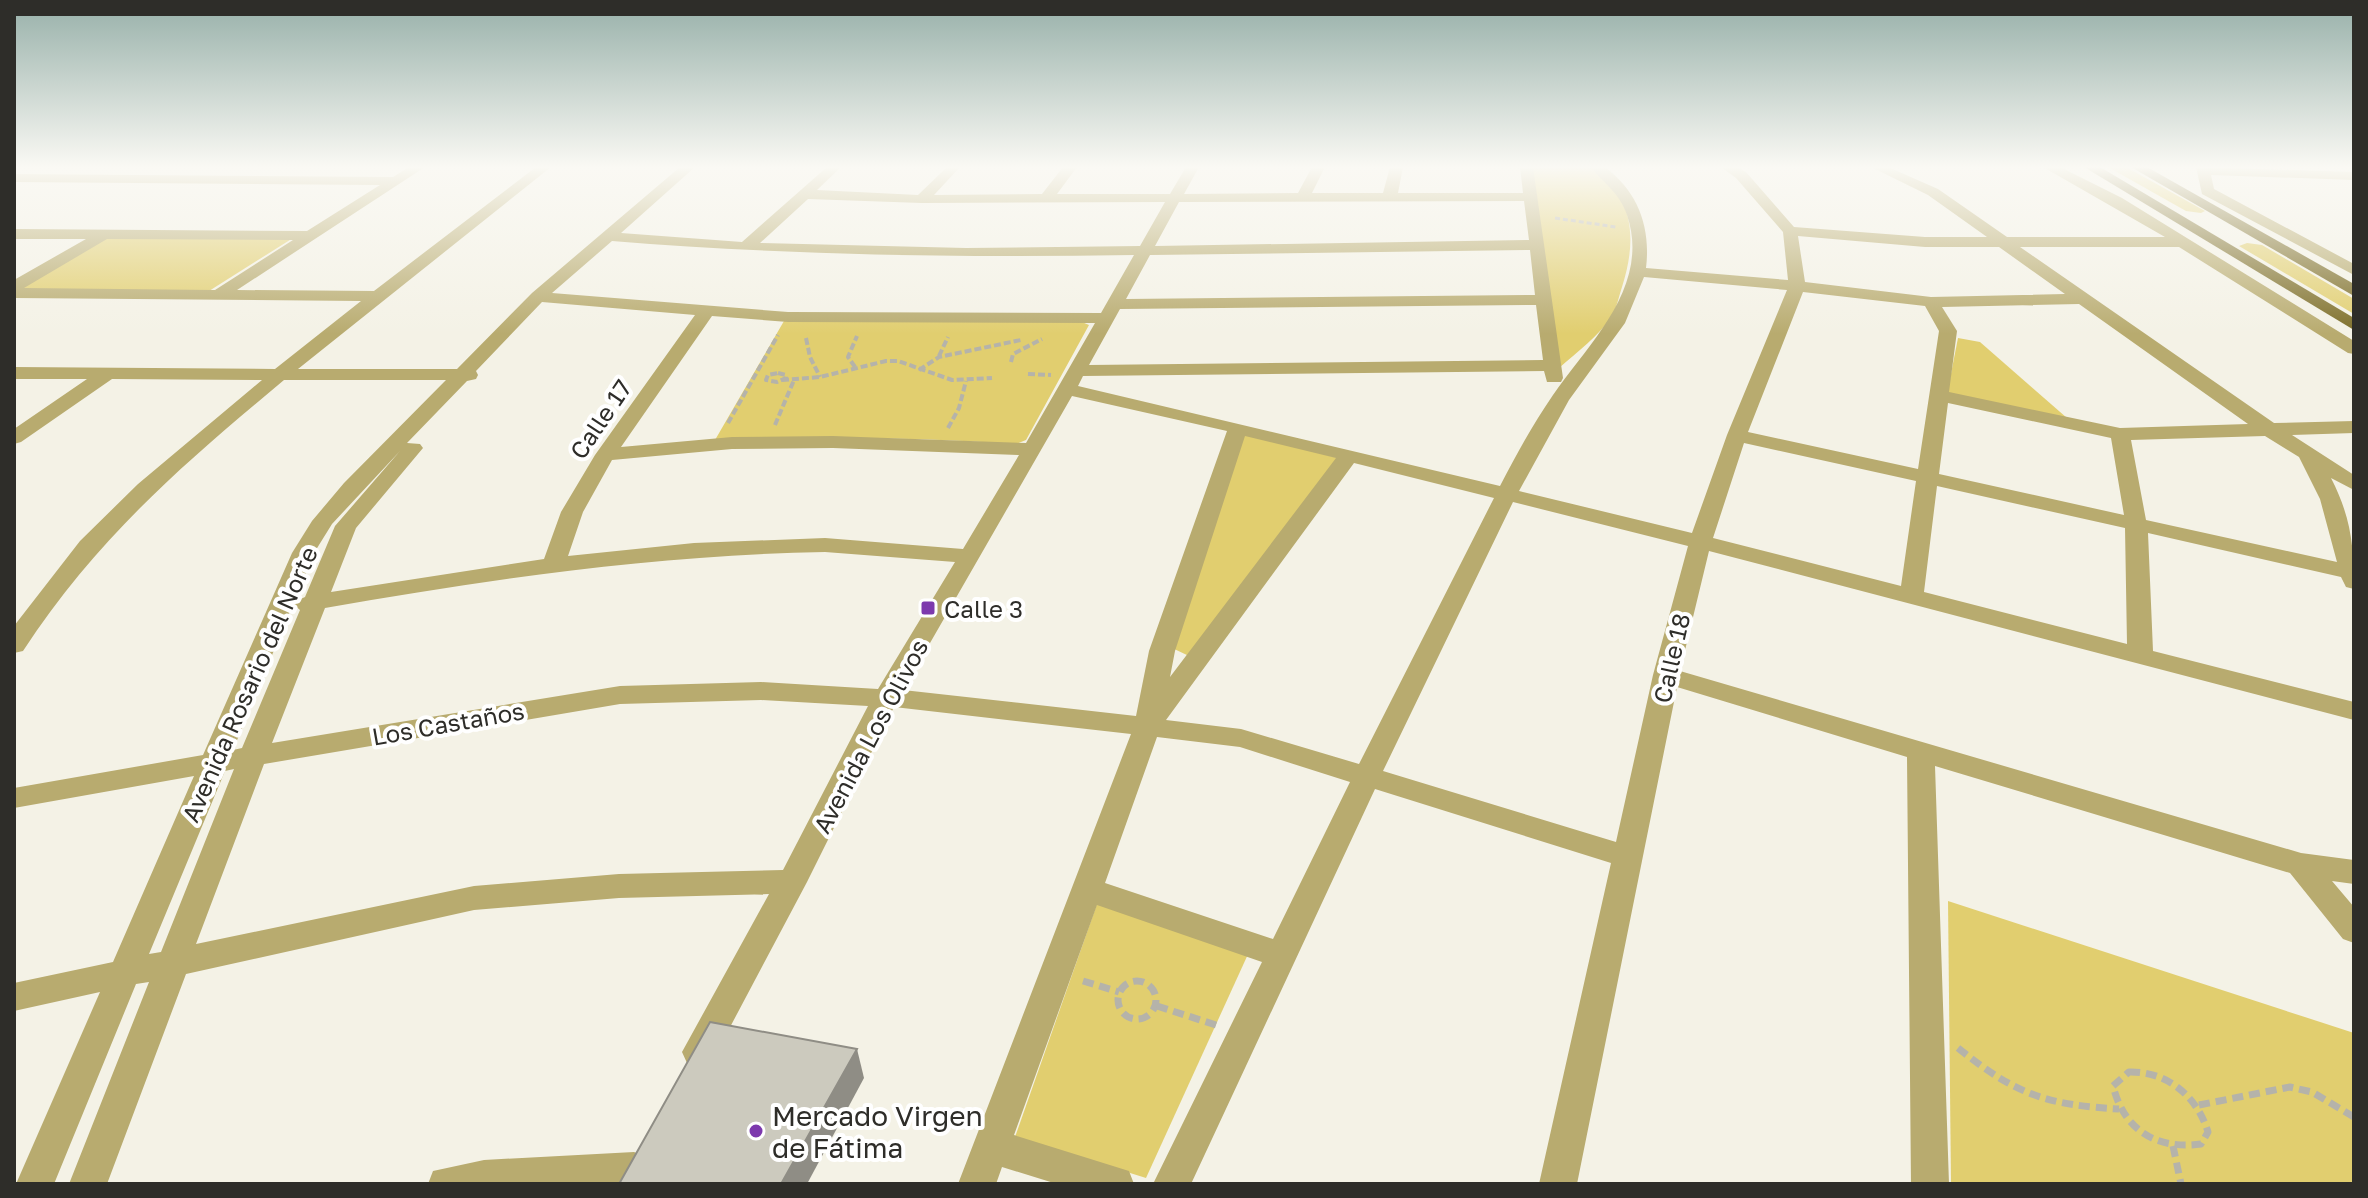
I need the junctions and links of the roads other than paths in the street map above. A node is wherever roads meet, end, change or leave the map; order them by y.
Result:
1 (331, 223) edge
2 (472, 223) edge
3 (629, 223) edge
4 (632, 223) edge
5 (771, 223) edge
6 (1161, 223) edge
7 (1534, 223) edge
8 (1638, 223) edge
9 (1783, 223) edge
10 (1975, 223) edge
11 (2152, 223) edge
12 (2186, 223) edge
13 (2237, 223) edge
14 (2266, 223) edge
15 (1790, 231) junction
16 (14, 234) edge
17 (104, 234) junction
18 (311, 236) junction
19 (615, 236) junction
20 (2001, 242) junction
21 (2183, 242) junction
22 (2270, 242) junction
23 (2219, 243) junction
24 (1536, 245) junction
25 (746, 247) junction
26 (1146, 249) junction
27 (2354, 270) edge
28 (1638, 272) junction
29 (2281, 282) junction
30 (1797, 286) junction
31 (14, 287) edge
32 (2354, 291) edge
33 (14, 293) edge
34 (218, 295) junction
35 (377, 296) junction
36 (548, 297) junction
37 (2081, 299) junction
38 (1545, 300) junction
39 (1931, 302) junction
40 (2285, 306) junction
41 (1111, 311) junction
42 (706, 312) junction
43 (2354, 325) edge
44 (2354, 349) edge
45 (1551, 365) junction
46 (14, 373) edge
47 (108, 373) junction
48 (278, 375) junction
49 (473, 375) junction
50 (1065, 378) junction
51 (1940, 396) junction
52 (1560, 399) junction
53 (2354, 427) edge
54 (1238, 428) junction
55 (2268, 428) junction
56 (2120, 434) junction
57 (1737, 435) junction
58 (14, 438) edge
59 (1033, 449) junction
60 (2307, 453) junction
61 (605, 455) junction
62 (1349, 455) junction
63 (1926, 476) junction
64 (2354, 484) edge
65 (1506, 496) junction
66 (2136, 523) junction
67 (1700, 542) junction
68 (970, 556) junction
69 (554, 564) junction
70 (2353, 575) edge
71 (1911, 597) junction
72 (315, 602) junction
73 (279, 609) junction
74 (14, 645) edge
75 (2140, 654) junction
76 (1666, 675) junction
77 (886, 697) junction
78 (2354, 711) edge
79 (1148, 725) junction
80 (1921, 751) junction
81 (252, 758) junction
82 (213, 764) junction
83 (1365, 778) junction
84 (14, 798) edge
85 (1628, 857) junction
86 (2301, 865) junction
87 (2354, 872) edge
88 (792, 882) junction
89 (1086, 889) junction
90 (2354, 930) edge
91 (1281, 955) junction
92 (171, 964) junction
93 (122, 974) junction
94 (14, 997) edge
95 (687, 1074) edge
96 (991, 1146) junction
97 (637, 1166) edge
98 (35, 1184) edge
99 (88, 1184) edge
100 (447, 1184) edge
101 (977, 1184) edge
102 (1115, 1184) edge
103 (1172, 1184) edge
104 (1558, 1184) edge
105 (1930, 1184) edge

1 - 18 street
2 - 35 street
3 - 19 street, Avenida Rosario del Norte
4 - 19 street, Avenida Rosario del Norte
5 - 25 street
6 - 26 street, Avenida Los Olivos
7 - 24 street
8 - 28 street
9 - 15 street
10 - 20 street
11 - 21 street
12 - 23 main road
13 - 22 main road
14 - 27 street
15 - 20 street
15 - 30 street, Calle 18
16 - 17 street
17 - 18 street
17 - 31 street
18 - 34 street
19 - 25 street
19 - 36 street, Avenida Rosario del Norte
20 - 21 street
20 - 37 street
21 - 40 street
22 - 23 main road
22 - 32 main road
23 - 29 main road
24 - 26 street
24 - 38 street
25 - 26 street
26 - 41 street, Avenida Los Olivos
28 - 30 street
28 - 52 street
29 - 40 main road
29 - 43 main road
30 - 39 street
30 - 57 street, Calle 18
33 - 34 street
34 - 35 street
35 - 48 street
36 - 42 street
36 - 49 street, Avenida Rosario del Norte
37 - 39 street
37 - 55 street
38 - 41 street
38 - 45 street
39 - 51 street
40 - 44 street
41 - 42 street
41 - 50 street, Avenida Los Olivos
42 - 61 street, Calle 17
45 - 50 street
45 - 52 street
46 - 47 street
47 - 48 street
47 - 58 street
48 - 49 street
48 - 74 street
49 - 72 street, Avenida Rosario del Norte
49 - 73 street, Avenida Rosario del Norte
50 - 54 street
50 - 59 street, Avenida Los Olivos
51 - 56 street
51 - 63 street
52 - 65 street
53 - 55 street
54 - 62 street
54 - 79 street
55 - 56 street
55 - 60 street
56 - 66 street
57 - 63 street
57 - 67 street, Calle 18
59 - 61 street
59 - 68 street, Avenida Los Olivos
60 - 64 street
60 - 70 street
61 - 69 street, Calle 17
62 - 65 street
62 - 79 street
63 - 66 street
63 - 71 street
65 - 67 street
65 - 83 street
66 - 70 street
66 - 75 street
67 - 71 street
67 - 76 street, Calle 18
68 - 69 street
68 - 77 street, Avenida Los Olivos
69 - 72 street
71 - 75 street
72 - 73 street
72 - 81 street, Avenida Rosario del Norte
73 - 82 street, Avenida Rosario del Norte
75 - 78 street
76 - 80 street
76 - 85 street, Calle 18
77 - 79 street, Los Castaños
77 - 81 street, Los Castaños
77 - 88 street, Avenida Los Olivos
79 - 83 street, Los Castaños
79 - 89 street
80 - 86 street
80 - 105 street
81 - 82 street, Los Castaños
81 - 92 street, Avenida Rosario del Norte
82 - 84 street, Los Castaños
82 - 93 street, Avenida Rosario del Norte
83 - 85 street, Los Castaños
83 - 91 street
85 - 104 street, Calle 18
86 - 87 street
86 - 90 street
88 - 92 street
88 - 95 street, Avenida Los Olivos
89 - 91 street
89 - 96 street
91 - 103 street
92 - 93 street
92 - 99 street, Avenida Rosario del Norte
93 - 94 street
93 - 98 street, Avenida Rosario del Norte
96 - 101 street
96 - 102 street
97 - 100 street

